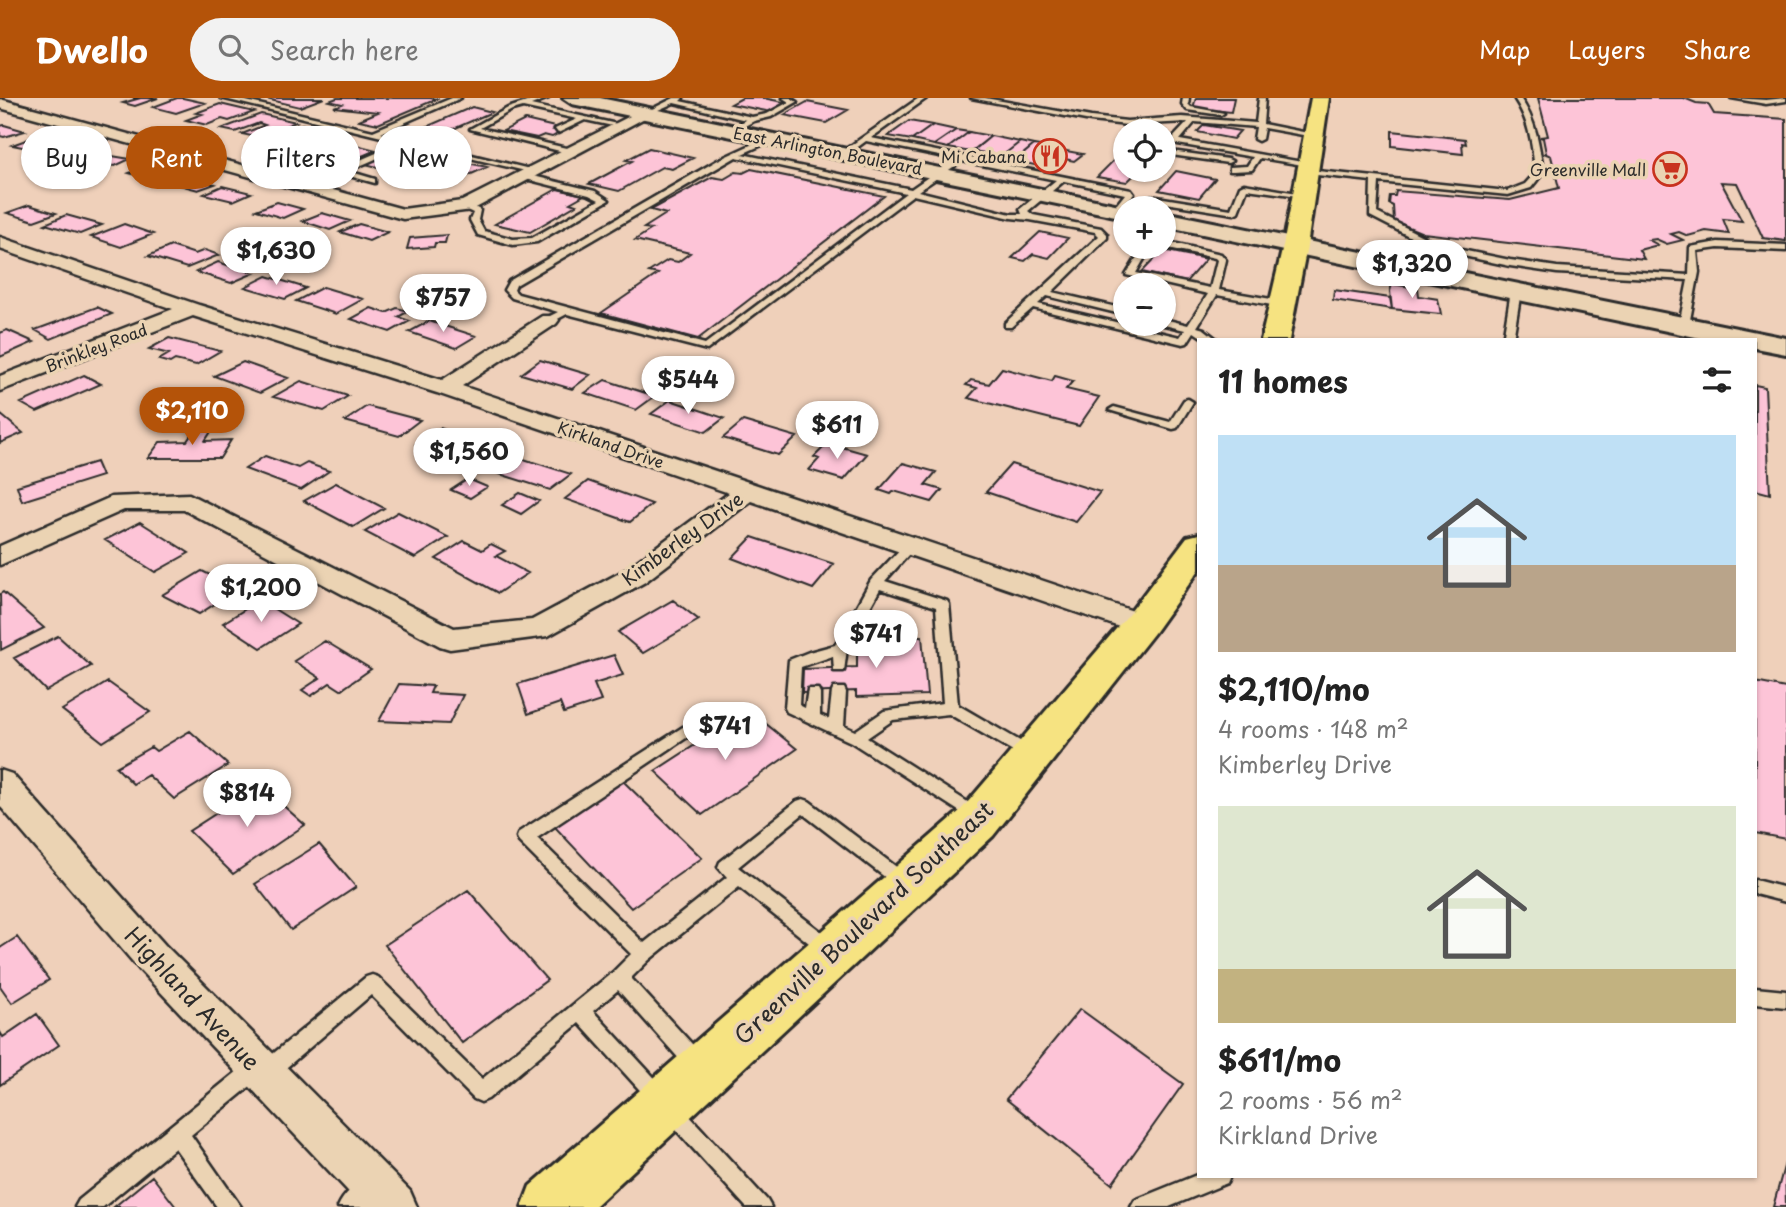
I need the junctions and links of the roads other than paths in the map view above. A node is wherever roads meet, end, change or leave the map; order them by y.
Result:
1 (224, 98) edge
2 (458, 98) edge
3 (546, 98) edge
4 (572, 98) edge
5 (786, 98) edge
6 (924, 98) edge
7 (974, 98) edge
8 (1186, 98) edge
9 (1262, 98) edge
10 (1320, 98) edge
11 (1507, 98) edge
12 (1734, 98) edge
13 (1517, 99) edge
14 (1786, 99) edge
15 (676, 100) edge
16 (709, 102) dead end
17 (0, 103) edge
18 (526, 106) junction
19 (700, 106) junction
20 (647, 113) junction
21 (584, 118) junction
22 (752, 119) junction
23 (1193, 120) junction
24 (1261, 123) junction
25 (393, 126) edge
26 (622, 127) junction
27 (1315, 129) junction
28 (558, 131) dead end
29 (732, 131) junction
30 (374, 134) edge
31 (548, 136) dead end
32 (770, 138) junction
33 (865, 139) junction
34 (1258, 139) dead end
35 (1176, 140) edge
36 (1176, 141) edge
37 (532, 143) junction
38 (907, 148) junction
39 (572, 152) junction
40 (844, 153) junction
41 (739, 156) junction
42 (961, 158) junction
43 (472, 159) edge
44 (1256, 159) junction
45 (1176, 161) edge
46 (886, 162) junction
47 (241, 169) edge
48 (939, 173) junction
49 (530, 174) junction
50 (1307, 177) junction
51 (360, 178) edge
52 (1063, 178) junction
53 (1375, 180) junction
54 (372, 181) dead end
55 (312, 189) edge
56 (912, 192) junction
57 (1042, 194) junction
58 (1129, 196) edge
59 (1176, 202) edge
60 (467, 206) junction
61 (1113, 208) edge
62 (1030, 217) junction
63 (1176, 229) edge
64 (1176, 233) edge
65 (1295, 246) junction
66 (5, 248) edge
67 (1786, 248) edge
68 (1140, 259) edge
69 (1693, 278) junction
70 (1516, 291) junction
71 (1214, 292) junction
72 (1045, 293) junction
73 (1283, 304) junction
74 (1031, 305) junction
75 (192, 309) junction
76 (1113, 309) edge
77 (558, 316) junction
78 (1008, 325) dead end
79 (1176, 325) edge
80 (1684, 326) junction
81 (1192, 328) junction
82 (1210, 338) edge
83 (1275, 338) edge
84 (1508, 338) edge
85 (1744, 338) edge
86 (1757, 341) edge
87 (1786, 346) edge
88 (0, 384) edge
89 (445, 388) junction
90 (1188, 402) dead end
91 (1114, 410) dead end
92 (749, 490) junction
93 (911, 545) junction
94 (1197, 548) edge
95 (0, 556) edge
96 (876, 583) junction
97 (1141, 624) junction
98 (840, 649) junction
99 (839, 667) dead end
100 (813, 692) dead end
101 (839, 692) dead end
102 (951, 708) junction
103 (714, 712) dead end
104 (812, 718) junction
105 (836, 728) junction
106 (856, 738) junction
107 (1033, 755) junction
108 (0, 783) edge
109 (981, 818) junction
110 (739, 877) junction
111 (908, 886) junction
112 (1757, 888) edge
113 (1786, 895) edge
114 (834, 952) junction
115 (643, 954) junction
116 (619, 978) junction
117 (1757, 996) edge
118 (1786, 999) edge
119 (579, 1010) junction
120 (261, 1070) junction
121 (703, 1070) junction
122 (666, 1104) junction
123 (177, 1133) junction
124 (1215, 1178) edge
125 (372, 1199) edge
126 (86, 1207) edge
127 (230, 1207) edge
128 (551, 1207) edge
129 (760, 1207) edge
130 (1142, 1207) edge

1 - 30 lane
2 - 25 lane
3 - 18 lane
4 - 20 main road, East Arlington Boulevard
5 - 22 lane
6 - 33 lane
7 - 23 lane
8 - 24 lane
9 - 24 lane
10 - 27 highway
11 - 13 lane
12 - 14 lane
13 - 53 lane
15 - 19 lane
15 - 20 lane
16 - 19 lane
17 - 47 street
18 - 21 lane
18 - 37 lane
19 - 22 lane
20 - 26 street
20 - 29 main road, East Arlington Boulevard
21 - 26 lane
21 - 28 lane
22 - 29 lane
23 - 24 lane
23 - 35 lane
24 - 27 lane
24 - 27 lane
24 - 34 lane
26 - 39 street
27 - 50 highway
29 - 32 main road, East Arlington Boulevard
31 - 37 lane
32 - 40 main road, East Arlington Boulevard
32 - 41 lane
33 - 38 lane
33 - 40 lane
36 - 44 lane
37 - 39 lane
38 - 42 lane
38 - 46 lane
39 - 49 street
40 - 46 main road, East Arlington Boulevard
41 - 56 lane
41 - 77 lane
42 - 48 lane
42 - 52 lane
43 - 49 lane
44 - 45 lane
44 - 50 lane
46 - 48 main road, East Arlington Boulevard
48 - 56 lane
48 - 57 main road, East Arlington Boulevard
49 - 60 street
49 - 60 lane
50 - 53 lane
50 - 59 lane
50 - 65 highway
51 - 54 lane
52 - 57 lane
52 - 58 lane
53 - 69 lane
55 - 60 street
56 - 62 lane
56 - 77 lane
57 - 61 main road, East Arlington Boulevard
57 - 62 lane
62 - 72 lane
63 - 65 main road
64 - 71 lane
65 - 70 main road
65 - 73 highway
66 - 75 street, Kirkland Drive
67 - 69 lane
68 - 71 lane
69 - 80 lane
70 - 80 main road
70 - 84 lane
71 - 73 lane
71 - 81 lane
72 - 74 lane
72 - 76 lane
73 - 83 highway
74 - 78 lane
74 - 81 lane
75 - 88 street, Brinkley Road
75 - 89 street, Kirkland Drive
77 - 89 street
79 - 81 lane
80 - 85 main road
81 - 82 lane
86 - 87 main road
89 - 92 street, Kirkland Drive
90 - 91 lane
92 - 93 street, Kirkland Drive
92 - 95 street, Kimberley Drive
93 - 96 lane
93 - 97 street, Kirkland Drive
94 - 97 highway, Greenville Boulevard Southeast
96 - 98 lane
96 - 102 lane
97 - 107 highway, Greenville Boulevard Southeast
98 - 99 lane
98 - 104 lane
100 - 104 lane
101 - 105 lane
102 - 106 lane
102 - 107 lane
103 - 115 lane
104 - 105 lane
105 - 106 lane
106 - 109 lane
107 - 109 highway, Greenville Boulevard Southeast
108 - 120 street, Highland Avenue
109 - 111 highway, Greenville Boulevard Southeast
110 - 111 lane
110 - 114 lane
110 - 115 lane
111 - 114 highway, Greenville Boulevard Southeast
112 - 113 lane
114 - 121 highway, Greenville Boulevard Southeast
115 - 116 lane
116 - 119 lane
116 - 121 lane
117 - 118 lane
119 - 120 lane
119 - 122 lane
120 - 123 lane
120 - 125 street, Highland Avenue
121 - 122 highway, Greenville Boulevard Southeast
122 - 128 highway, Greenville Boulevard Southeast
122 - 129 lane
123 - 126 lane
123 - 127 lane
124 - 130 lane

